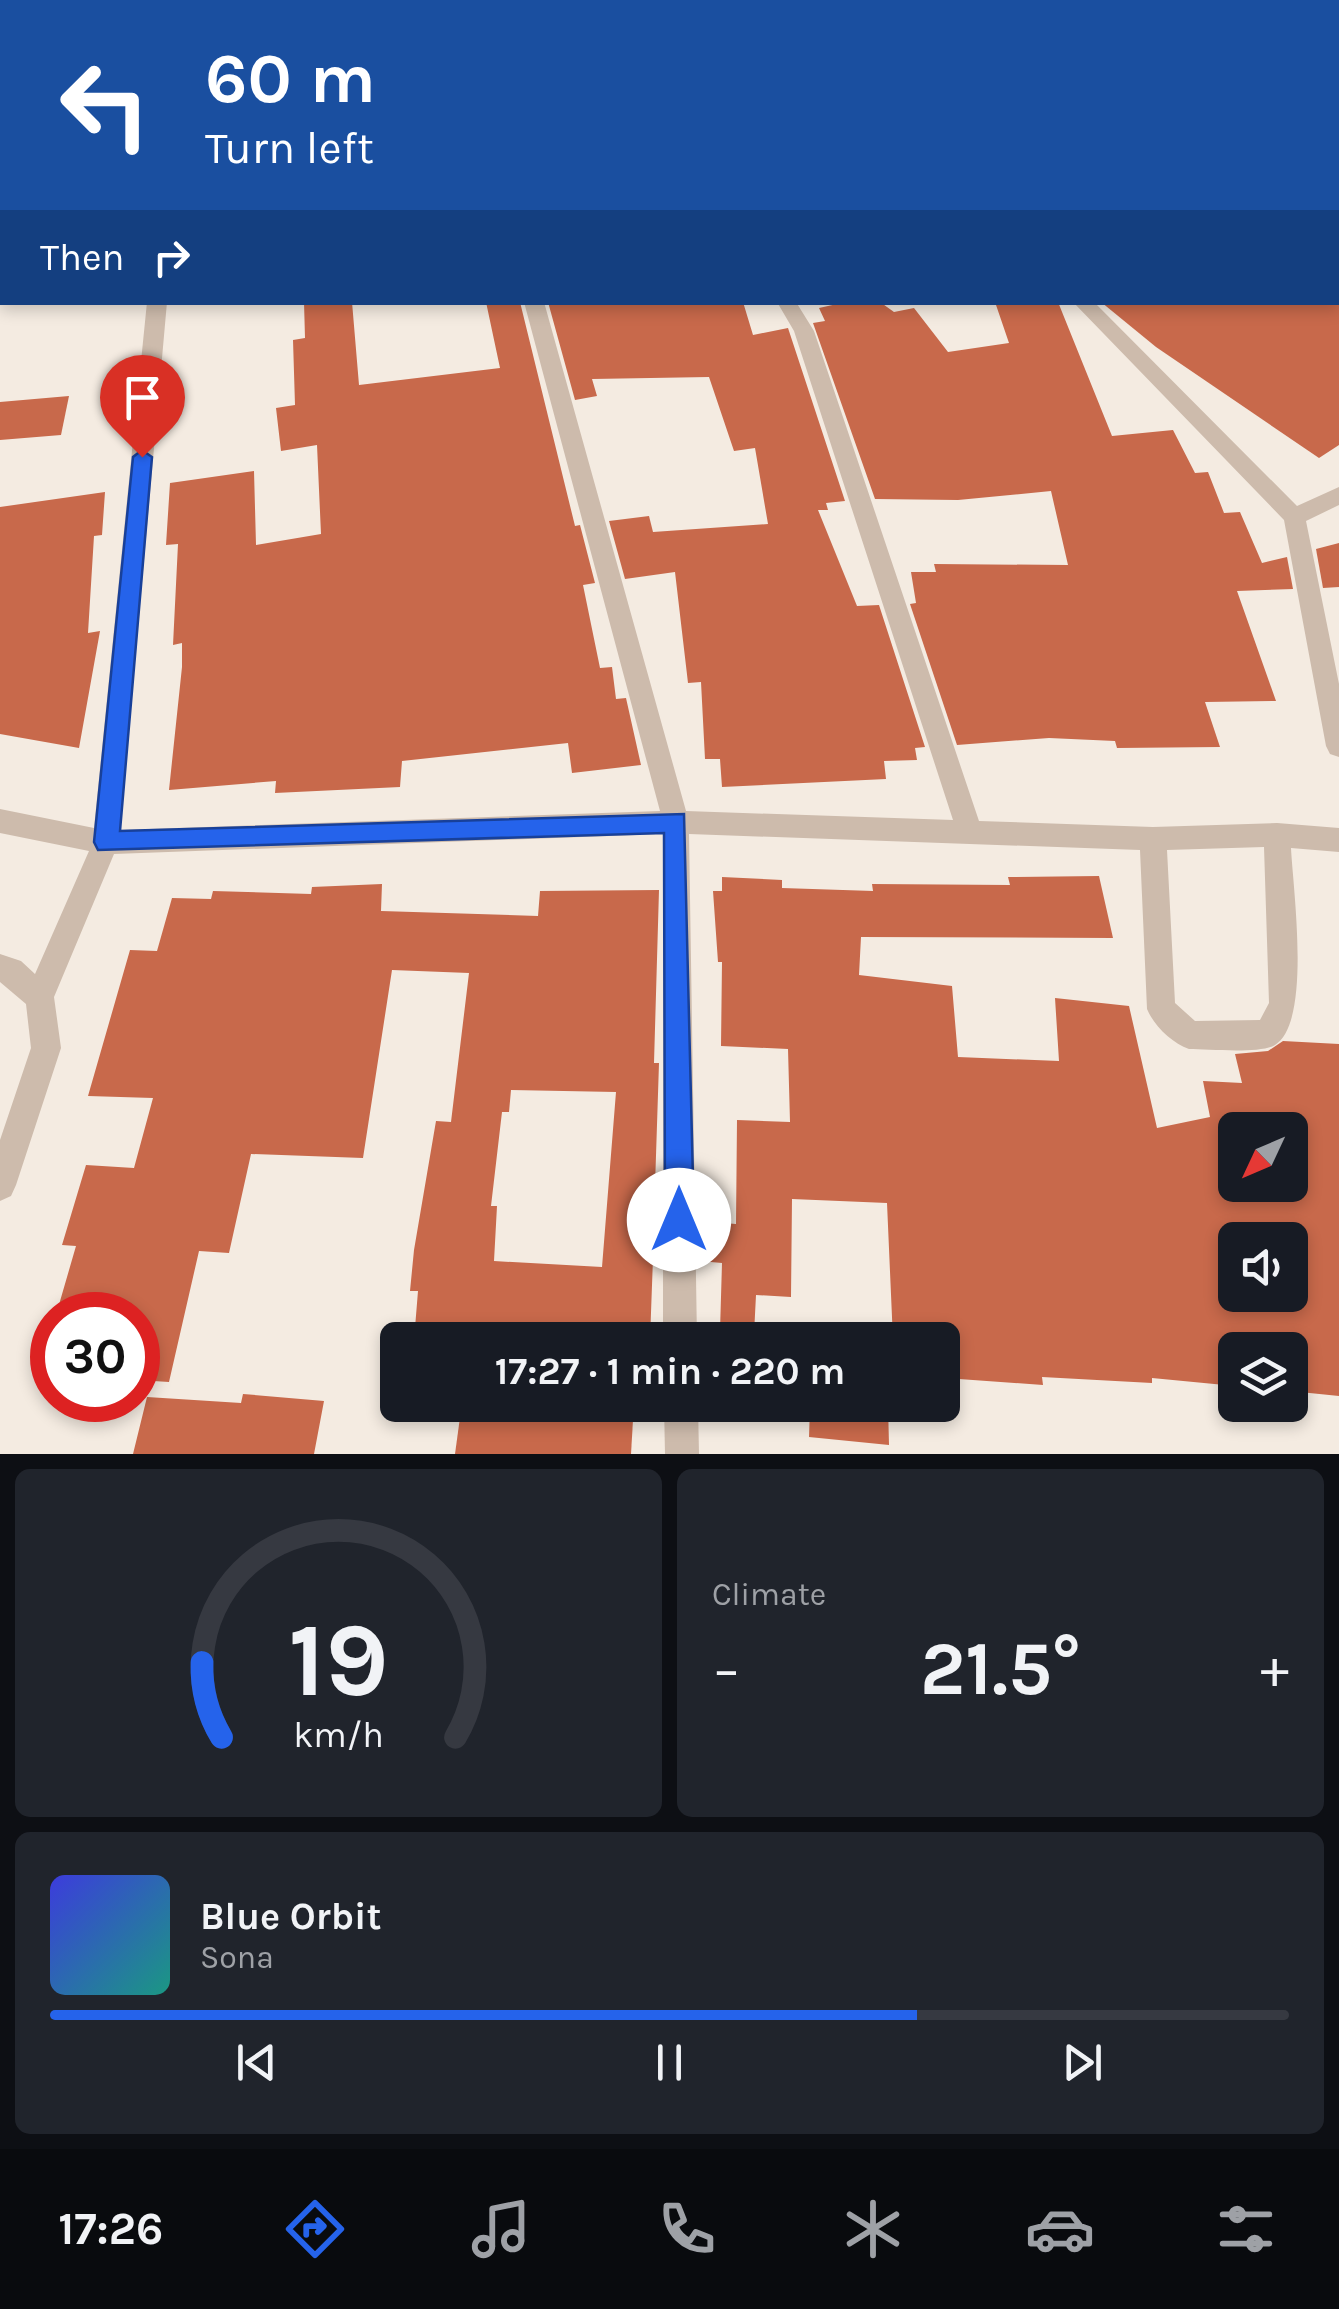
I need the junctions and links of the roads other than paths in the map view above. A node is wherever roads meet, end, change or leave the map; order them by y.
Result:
1 (157, 305) edge
2 (535, 305) edge
3 (788, 305) edge
4 (1085, 305) edge
5 (1339, 496) edge
6 (1294, 517) junction
7 (1339, 746) edge
8 (676, 822) junction
9 (2, 826) edge
10 (969, 830) junction
11 (1277, 835) junction
12 (1154, 839) junction
13 (1339, 840) edge
14 (106, 842) junction
15 (0, 968) edge
16 (40, 997) junction
17 (0, 1185) edge
18 (680, 1322) edge
19 (681, 1422) edge
20 (682, 1454) edge

1 - 14 street
2 - 8 street
3 - 10 street
4 - 6 street
5 - 6 street
6 - 7 street
8 - 10 street
8 - 14 street
8 - 18 street
9 - 14 street
10 - 12 street
11 - 12 street
11 - 12 street
11 - 13 street
14 - 16 street
15 - 16 street
16 - 17 street
19 - 20 street

